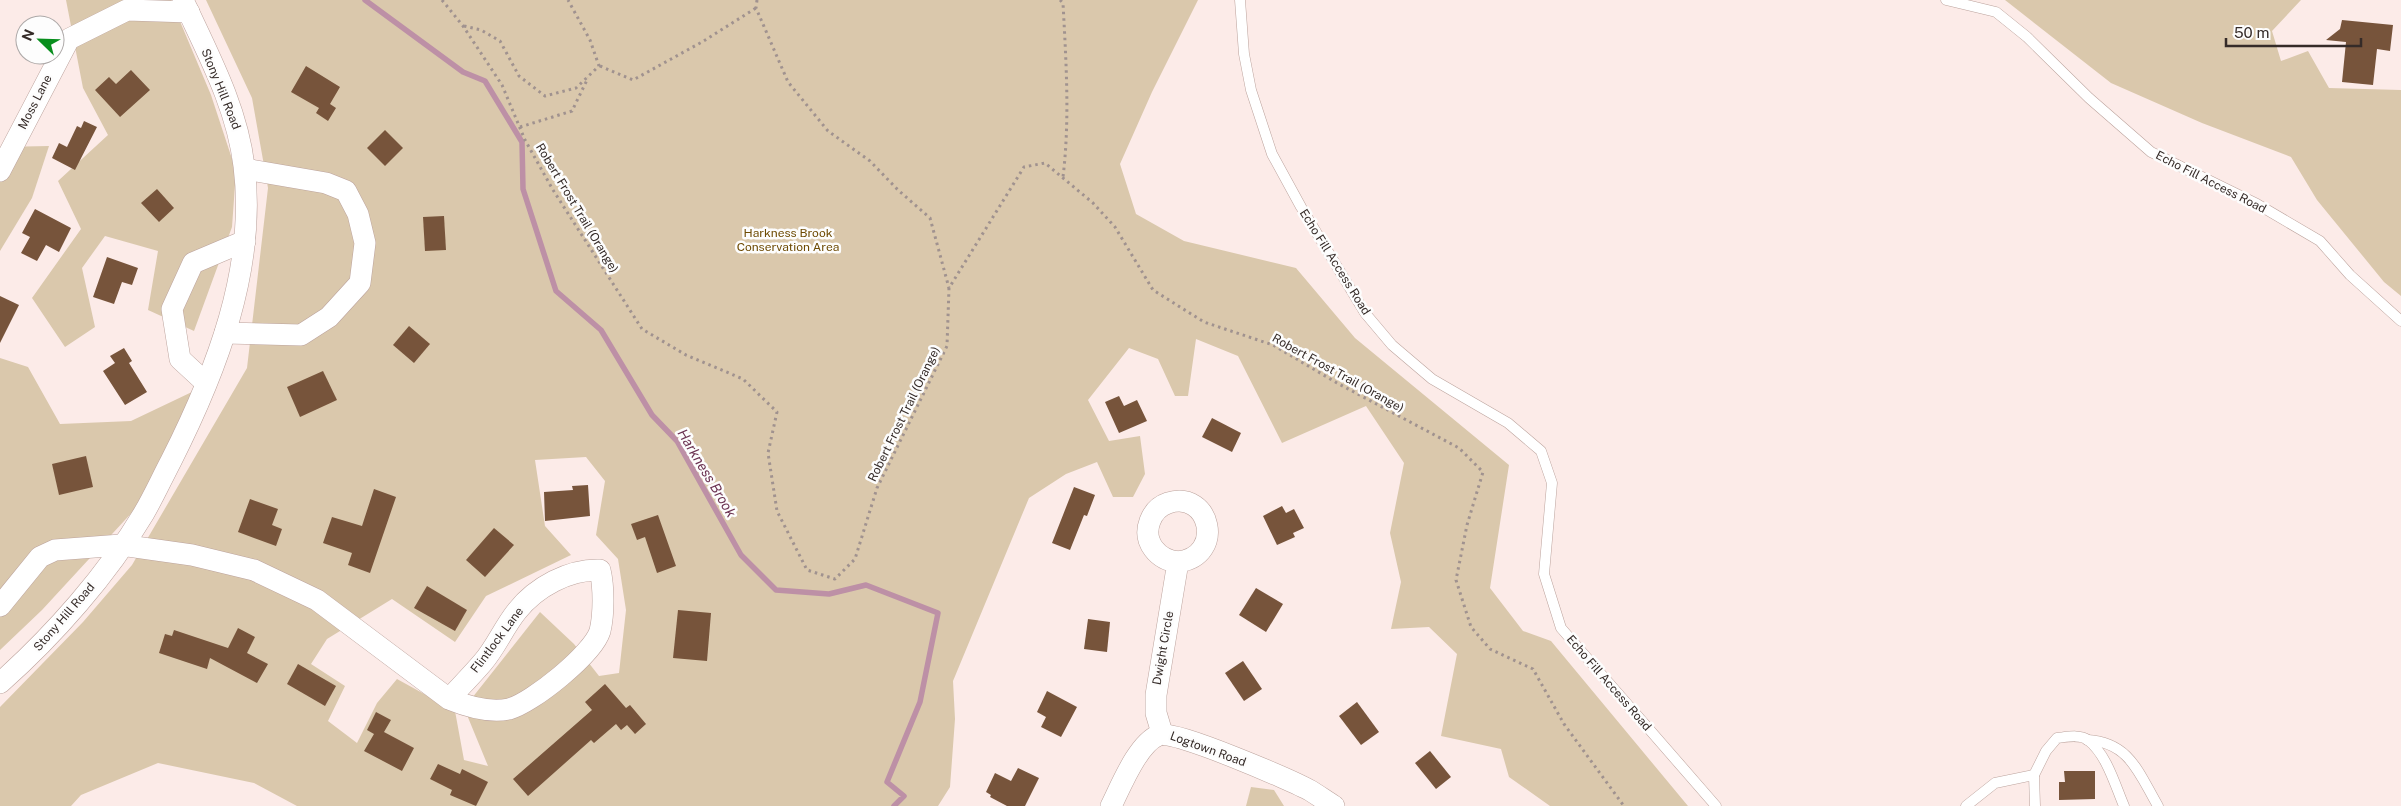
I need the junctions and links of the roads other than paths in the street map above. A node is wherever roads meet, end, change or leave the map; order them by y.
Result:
1 (1240, 0) edge
2 (1946, 0) edge
3 (186, 6) edge
4 (245, 169) junction
5 (0, 171) edge
6 (245, 241) junction
7 (2401, 321) edge
8 (225, 333) junction
9 (206, 383) junction
10 (121, 546) junction
11 (1178, 562) dead end
12 (0, 606) edge
13 (0, 683) edge
14 (449, 699) junction
15 (1162, 733) junction
16 (2087, 740) junction
17 (2034, 776) junction
18 (1976, 802) edge
19 (1111, 806) edge
20 (1334, 806) edge
21 (1716, 806) edge
22 (1966, 806) edge
23 (2035, 806) edge
24 (2124, 806) edge
25 (2158, 806) edge

1 - 21 lane, Echo Fill Access Road
2 - 7 lane, Echo Fill Access Road
3 - 4 street, Stony Hill Road
3 - 5 street, Moss Lane
4 - 6 street, Stony Hill Road
4 - 8 street
6 - 8 street, Stony Hill Road
6 - 9 street
8 - 9 street, Stony Hill Road
9 - 10 street, Stony Hill Road
10 - 12 street
10 - 13 street, Stony Hill Road
10 - 14 street, Flintlock Lane
11 - 15 street, Dwight Circle
14 - 14 street, Flintlock Lane
15 - 19 street, Logtown Road
15 - 20 street, Logtown Road
16 - 17 lane
16 - 24 lane
16 - 25 lane
17 - 18 lane
17 - 23 lane
18 - 22 lane

